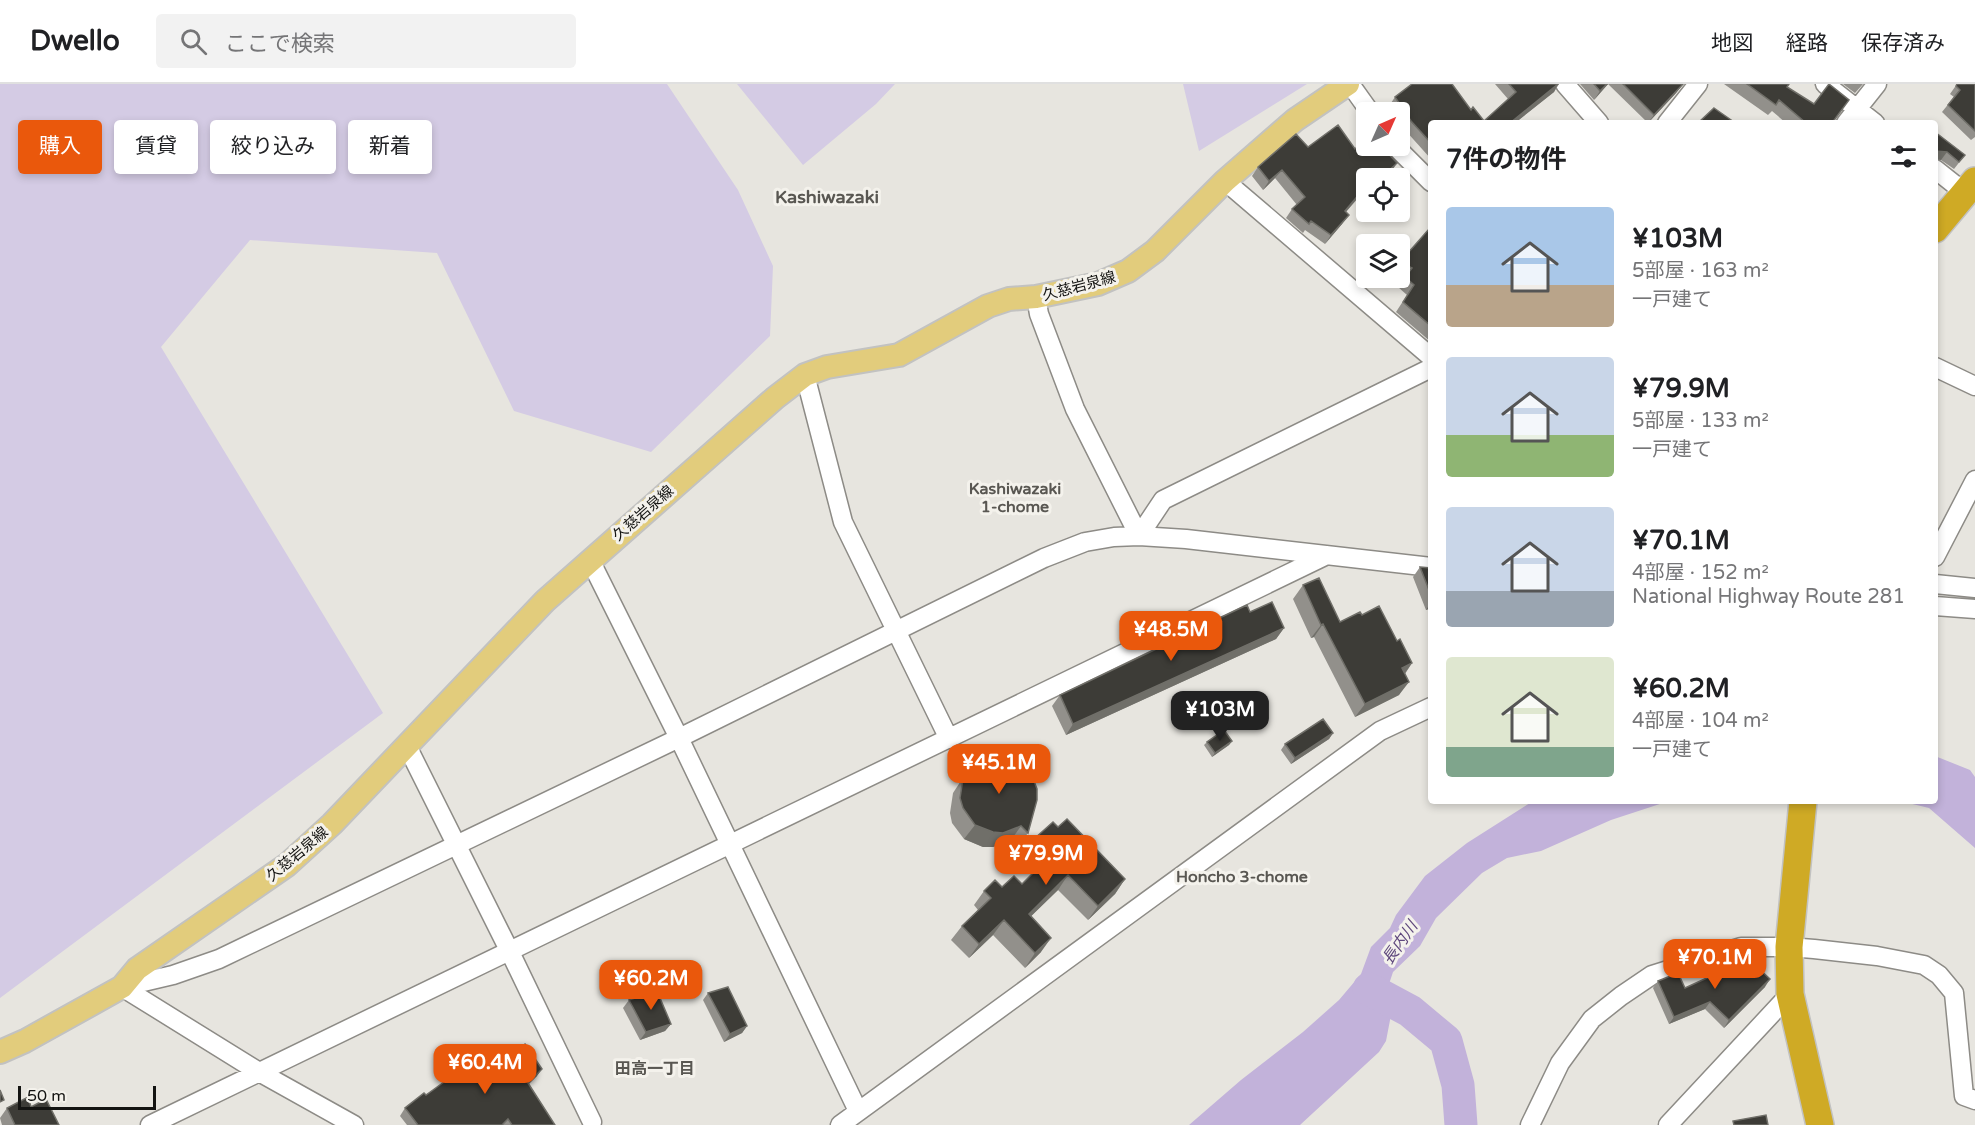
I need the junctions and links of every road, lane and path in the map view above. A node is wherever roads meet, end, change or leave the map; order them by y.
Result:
1 (1349, 84) edge
2 (1565, 84) edge
3 (1698, 84) edge
4 (1825, 84) edge
5 (1877, 84) edge
6 (1362, 102) edge
7 (1852, 116) edge
8 (1596, 120) edge
9 (1669, 120) edge
10 (1405, 156) edge
11 (1938, 170) edge
12 (1428, 179) edge
13 (1225, 181) junction
14 (1970, 186) edge
15 (1938, 225) edge
16 (1036, 297) junction
17 (1428, 354) edge
18 (1428, 369) edge
19 (1938, 369) edge
20 (805, 375) junction
21 (1975, 386) edge
22 (1975, 480) edge
23 (1139, 536) junction
24 (1938, 551) edge
25 (1327, 555) junction
26 (590, 560) junction
27 (1428, 567) edge
28 (1938, 584) edge
29 (1975, 588) edge
30 (1938, 606) edge
31 (1975, 609) edge
32 (896, 631) junction
33 (1428, 708) edge
34 (679, 738) junction
35 (948, 739) junction
36 (407, 746) junction
37 (1803, 804) edge
38 (458, 845) junction
39 (730, 845) junction
40 (1790, 939) junction
41 (510, 951) junction
42 (122, 987) junction
43 (1790, 994) junction
44 (0, 1052) edge
45 (259, 1072) junction
46 (1975, 1100) edge
47 (858, 1111) junction
48 (592, 1122) dead end
49 (150, 1125) edge
50 (354, 1125) edge
51 (840, 1125) edge
52 (1530, 1125) edge
53 (1668, 1125) edge
54 (1820, 1125) edge

1 - 6 street
1 - 13 main road, 久慈岩泉線
2 - 8 street
3 - 9 street
4 - 7 street
5 - 7 street
10 - 12 street
11 - 14 street
13 - 16 main road, 久慈岩泉線
13 - 17 street
14 - 15 highway
16 - 20 main road, 久慈岩泉線
16 - 23 street
18 - 23 street
19 - 21 street
20 - 26 main road, 久慈岩泉線
20 - 32 street
22 - 24 street
23 - 25 street
23 - 32 street
25 - 27 street
25 - 35 street
26 - 34 street
26 - 36 main road, 久慈岩泉線
28 - 29 street
30 - 31 street
32 - 34 street
32 - 35 street
33 - 47 street
34 - 38 street
34 - 39 street
35 - 39 street
36 - 38 street
36 - 42 main road, 久慈岩泉線
37 - 40 highway
38 - 41 street
38 - 42 street
39 - 41 street
39 - 47 street
40 - 43 highway
40 - 46 street
40 - 52 street
41 - 45 street
41 - 48 street
42 - 44 main road, 久慈岩泉線
42 - 45 street
43 - 53 street
43 - 54 highway
45 - 49 street
45 - 50 street
47 - 51 street

